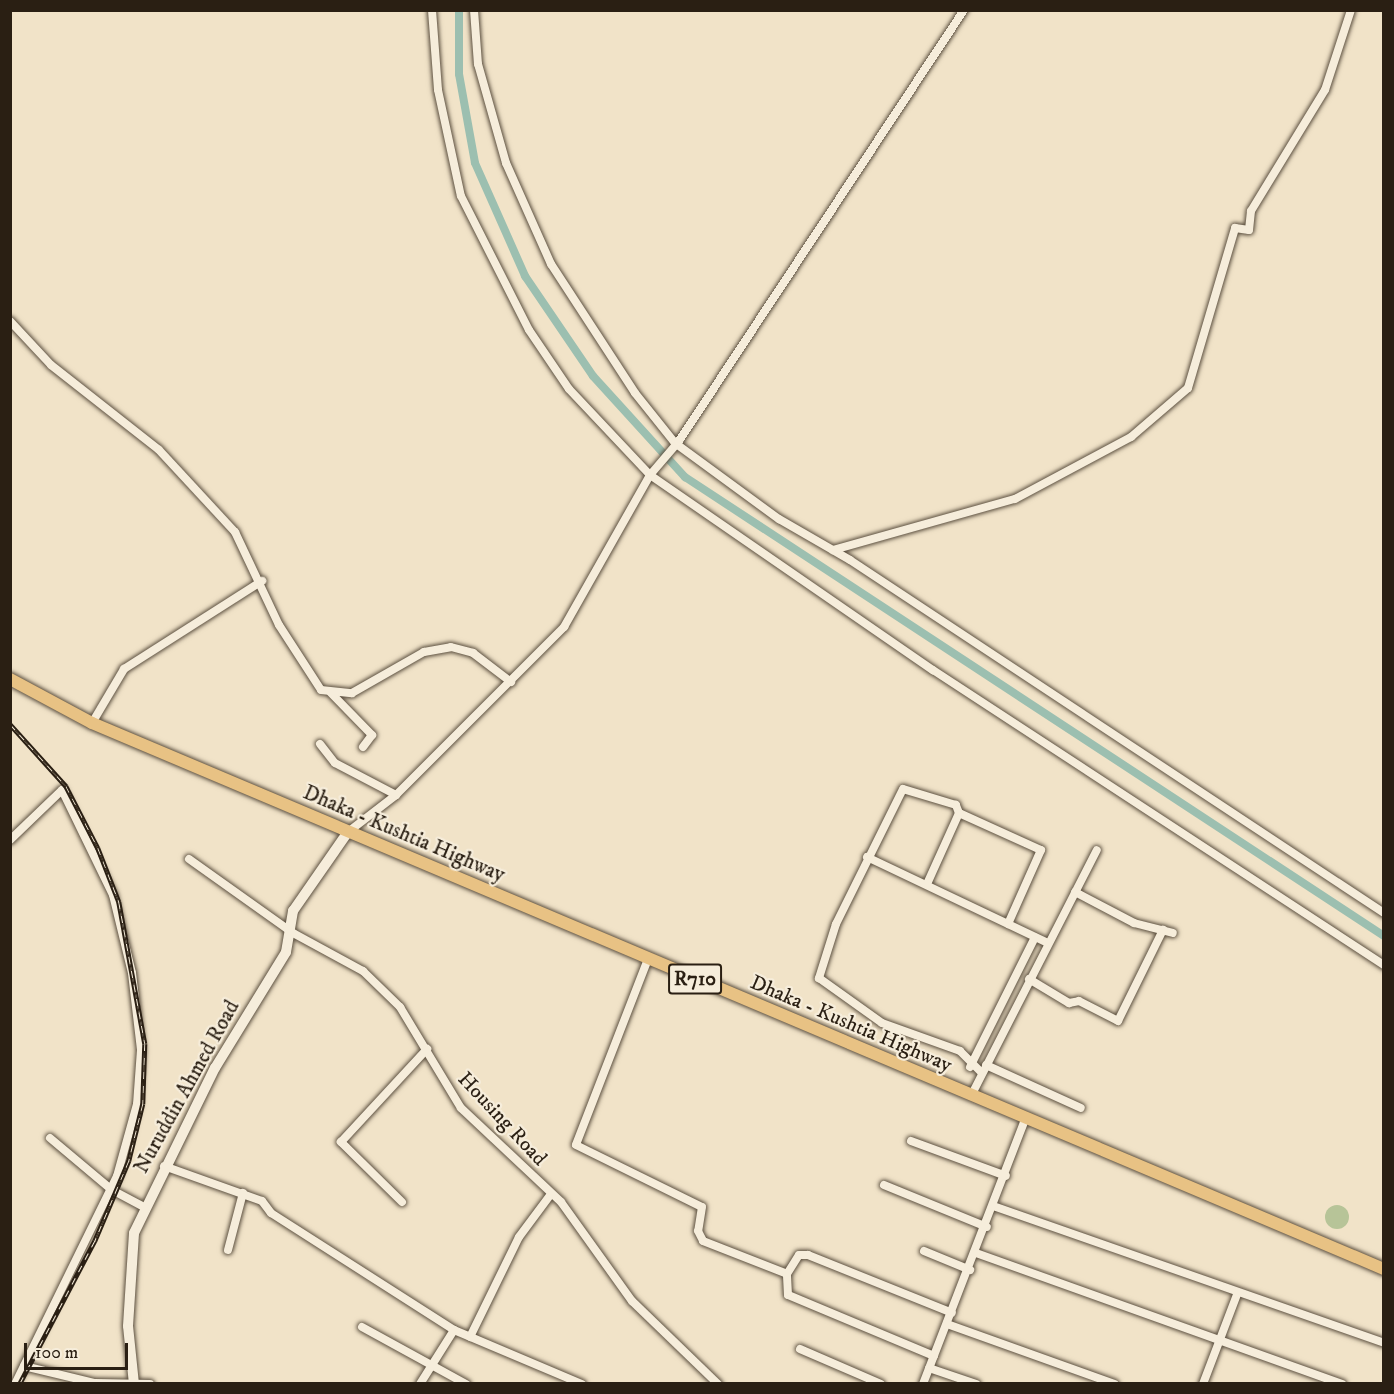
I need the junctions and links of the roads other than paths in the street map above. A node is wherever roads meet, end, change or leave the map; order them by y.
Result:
1 (432, 10) edge
2 (474, 10) edge
3 (964, 10) edge
4 (1351, 10) edge
5 (10, 321) edge
6 (675, 443) junction
7 (650, 475) junction
8 (834, 550) junction
9 (262, 581) junction
10 (10, 679) edge
11 (511, 682) junction
12 (331, 693) junction
13 (92, 723) junction
14 (320, 744) dead end
15 (363, 747) dead end
16 (396, 795) junction
17 (959, 813) junction
18 (348, 832) junction
19 (10, 840) edge
20 (1096, 850) dead end
21 (867, 857) junction
22 (189, 859) dead end
23 (927, 884) junction
24 (1075, 892) junction
25 (1383, 913) edge
26 (1008, 924) junction
27 (1163, 930) junction
28 (293, 933) junction
29 (1173, 933) dead end
30 (1035, 937) junction
31 (1048, 943) junction
32 (648, 959) junction
33 (1383, 965) edge
34 (1029, 979) junction
35 (426, 1049) junction
36 (970, 1067) junction
37 (983, 1069) junction
38 (971, 1096) junction
39 (1081, 1108) dead end
40 (1025, 1119) junction
41 (50, 1138) dead end
42 (910, 1141) dead end
43 (164, 1166) junction
44 (1006, 1176) junction
45 (884, 1185) dead end
46 (112, 1190) junction
47 (243, 1193) junction
48 (551, 1194) junction
49 (402, 1202) dead end
50 (144, 1207) junction
51 (996, 1207) junction
52 (987, 1227) junction
53 (228, 1250) dead end
54 (924, 1251) dead end
55 (976, 1253) junction
56 (1383, 1269) edge
57 (970, 1270) junction
58 (787, 1274) junction
59 (1238, 1292) junction
60 (952, 1313) junction
61 (947, 1324) junction
62 (362, 1327) dead end
63 (454, 1330) junction
64 (470, 1337) junction
65 (1218, 1340) junction
66 (1383, 1343) edge
67 (800, 1349) dead end
68 (934, 1356) junction
69 (24, 1366) junction
70 (929, 1368) junction
71 (431, 1369) junction
72 (134, 1382) edge
73 (15, 1383) edge
74 (150, 1383) edge
75 (420, 1383) edge
76 (466, 1383) edge
77 (582, 1383) edge
78 (717, 1383) edge
79 (881, 1383) edge
80 (923, 1383) edge
81 (976, 1383) edge
82 (1115, 1383) edge
83 (1203, 1383) edge
84 (1342, 1383) edge

1 - 7 street
2 - 6 street
3 - 6 street
4 - 8 street
5 - 9 street
6 - 7 street
6 - 8 street
7 - 11 street
7 - 33 street
8 - 25 street
9 - 12 street
9 - 13 street
10 - 13 main road, Dhaka - Kushtia Highway / R710
11 - 12 street
11 - 16 street
12 - 15 street
13 - 18 main road, Dhaka - Kushtia Highway / R710
14 - 16 street
16 - 18 street
17 - 21 street
17 - 23 street
17 - 26 street
18 - 28 main road, Nuruddin Ahmed Road
18 - 32 main road, Dhaka - Kushtia Highway / R710
19 - 46 street
20 - 24 street
21 - 23 street
21 - 36 street
22 - 28 street, Housing Road
23 - 26 street
24 - 27 street
24 - 31 street
26 - 30 street
27 - 29 street
27 - 34 street
28 - 35 street, Housing Road
28 - 43 main road, Nuruddin Ahmed Road
30 - 31 street
30 - 36 street
31 - 34 street
32 - 38 main road, Dhaka - Kushtia Highway / R710
32 - 58 street
34 - 37 street
35 - 48 street, Housing Road
35 - 49 street
36 - 37 street
37 - 38 street
37 - 39 street
38 - 40 main road, Dhaka - Kushtia Highway / R710
40 - 44 street
40 - 56 main road, Dhaka - Kushtia Highway / R710
41 - 46 street
42 - 44 street
43 - 47 street
43 - 50 main road, Nuruddin Ahmed Road
44 - 51 street
45 - 52 street
46 - 50 street
46 - 69 street
47 - 53 street
47 - 63 street
48 - 64 street
48 - 78 street, Housing Road
50 - 72 main road, Nuruddin Ahmed Road
51 - 52 street
51 - 59 street
52 - 55 street
54 - 57 street
55 - 57 street
55 - 65 street
57 - 60 street
58 - 60 street
58 - 68 street
59 - 65 street
59 - 66 street
60 - 61 street
61 - 68 street
61 - 82 street
62 - 71 street
63 - 64 street
63 - 71 street
64 - 77 street
65 - 83 street
65 - 84 street
67 - 79 street
68 - 70 street
69 - 72 street
69 - 73 street
70 - 80 street
70 - 81 street
71 - 75 street
71 - 76 street
72 - 74 street

